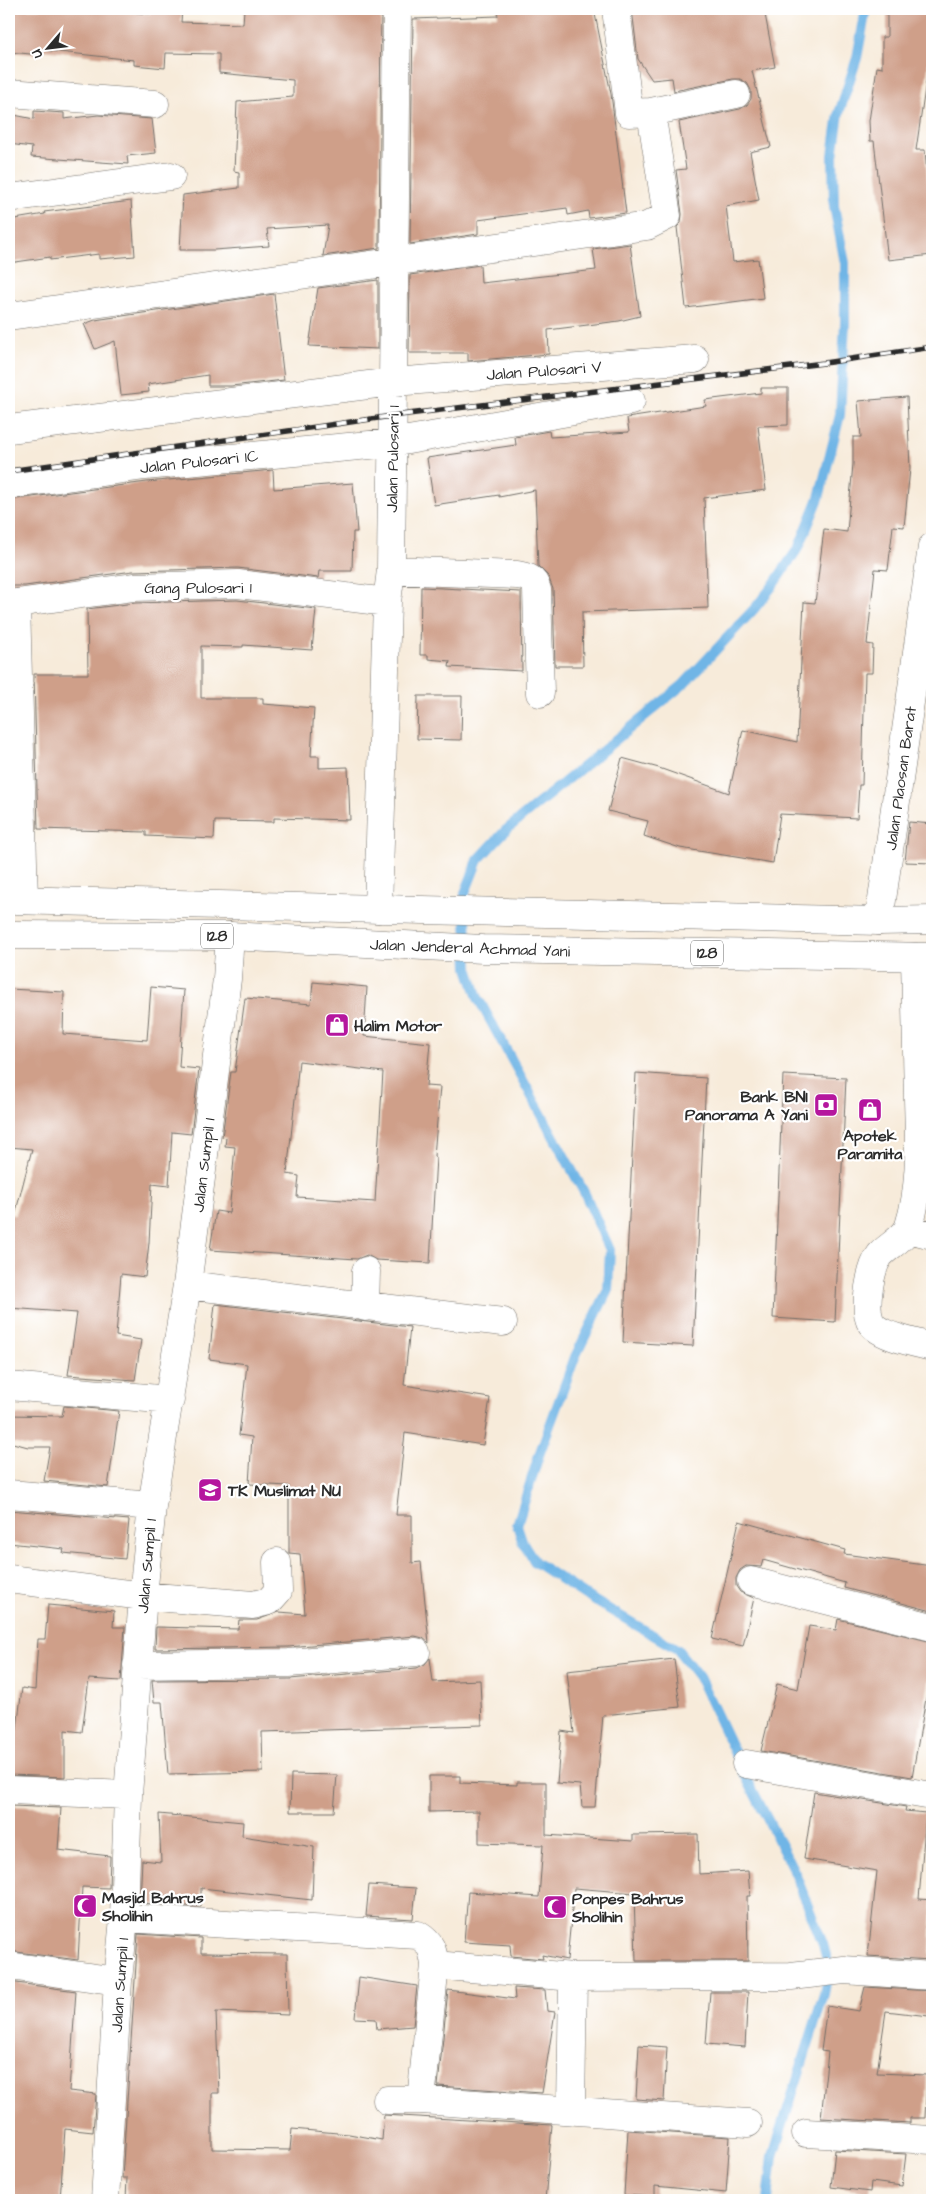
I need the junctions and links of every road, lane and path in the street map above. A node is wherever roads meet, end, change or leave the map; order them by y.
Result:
1 (397, 9) edge
2 (616, 9) edge
3 (9, 93) edge
4 (736, 94) dead end
5 (155, 104) dead end
6 (651, 112) junction
7 (171, 176) dead end
8 (9, 198) edge
9 (395, 263) junction
10 (9, 316) edge
11 (695, 358) dead end
12 (393, 382) junction
13 (631, 401) dead end
14 (9, 428) edge
15 (391, 443) junction
16 (9, 485) edge
17 (932, 547) edge
18 (391, 570) junction
19 (387, 602) junction
20 (12, 604) edge
21 (540, 693) dead end
22 (16, 900) edge
23 (378, 909) junction
24 (932, 920) edge
25 (879, 921) junction
26 (9, 935) edge
27 (230, 936) junction
28 (924, 957) edge
29 (920, 1232) edge
30 (366, 1271) dead end
31 (187, 1286) junction
32 (365, 1307) junction
33 (503, 1322) dead end
34 (932, 1347) edge
35 (9, 1386) edge
36 (170, 1400) junction
37 (9, 1494) edge
38 (152, 1506) junction
39 (276, 1562) dead end
40 (9, 1579) edge
41 (751, 1581) dead end
42 (143, 1596) junction
43 (932, 1627) edge
44 (416, 1652) dead end
45 (137, 1665) junction
46 (746, 1764) dead end
47 (9, 1790) edge
48 (128, 1795) junction
49 (932, 1796) edge
50 (124, 1918) junction
51 (435, 1965) junction
52 (9, 1966) edge
53 (932, 1976) edge
54 (573, 1977) junction
55 (118, 1981) junction
56 (386, 2100) dead end
57 (421, 2100) junction
58 (571, 2110) junction
59 (748, 2123) dead end
60 (806, 2134) dead end
61 (932, 2140) edge
62 (105, 2200) edge

1 - 9 street, Jalan Pulosari 1
2 - 6 street
3 - 5 street
4 - 6 street
6 - 9 street
7 - 8 street
9 - 10 street
9 - 12 street, Jalan Pulosari 1
11 - 12 street, Jalan Pulosari V
12 - 14 street, Jalan Pulosari V
12 - 15 street, Jalan Pulosari 1
13 - 15 street, Jalan Pulosari 1C
15 - 16 street, Jalan Pulosari 1C
15 - 18 street, Jalan Pulosari 1
17 - 25 street, Jalan Plaosan Barat
18 - 19 street, Jalan Pulosari 1
18 - 21 street
19 - 20 street, Gang Pulosari 1
19 - 23 street, Jalan Pulosari 1
20 - 22 street
22 - 23 street, 128
23 - 25 street, 128
24 - 25 street, 128
26 - 27 street, Jalan Jenderal Achmad Yani / 128
27 - 28 street, Jalan Jenderal Achmad Yani / 128
27 - 31 street, Jalan Sumpil 1
28 - 29 street
29 - 34 street
30 - 32 street
31 - 32 street
31 - 36 street, Jalan Sumpil 1
32 - 33 street
35 - 36 street
36 - 38 street, Jalan Sumpil 1
37 - 38 street
38 - 42 street, Jalan Sumpil 1
39 - 42 street
40 - 42 street
41 - 43 street
42 - 45 street, Jalan Sumpil 1
44 - 45 street
45 - 48 street, Jalan Sumpil 1
46 - 49 street
47 - 48 street
48 - 50 street, Jalan Sumpil 1
50 - 51 street
50 - 55 street, Jalan Sumpil 1
51 - 54 street
51 - 57 street
52 - 55 street
53 - 54 street
54 - 58 street
55 - 62 street, Jalan Sumpil 1
56 - 57 street
57 - 58 street
58 - 59 street
60 - 61 street

